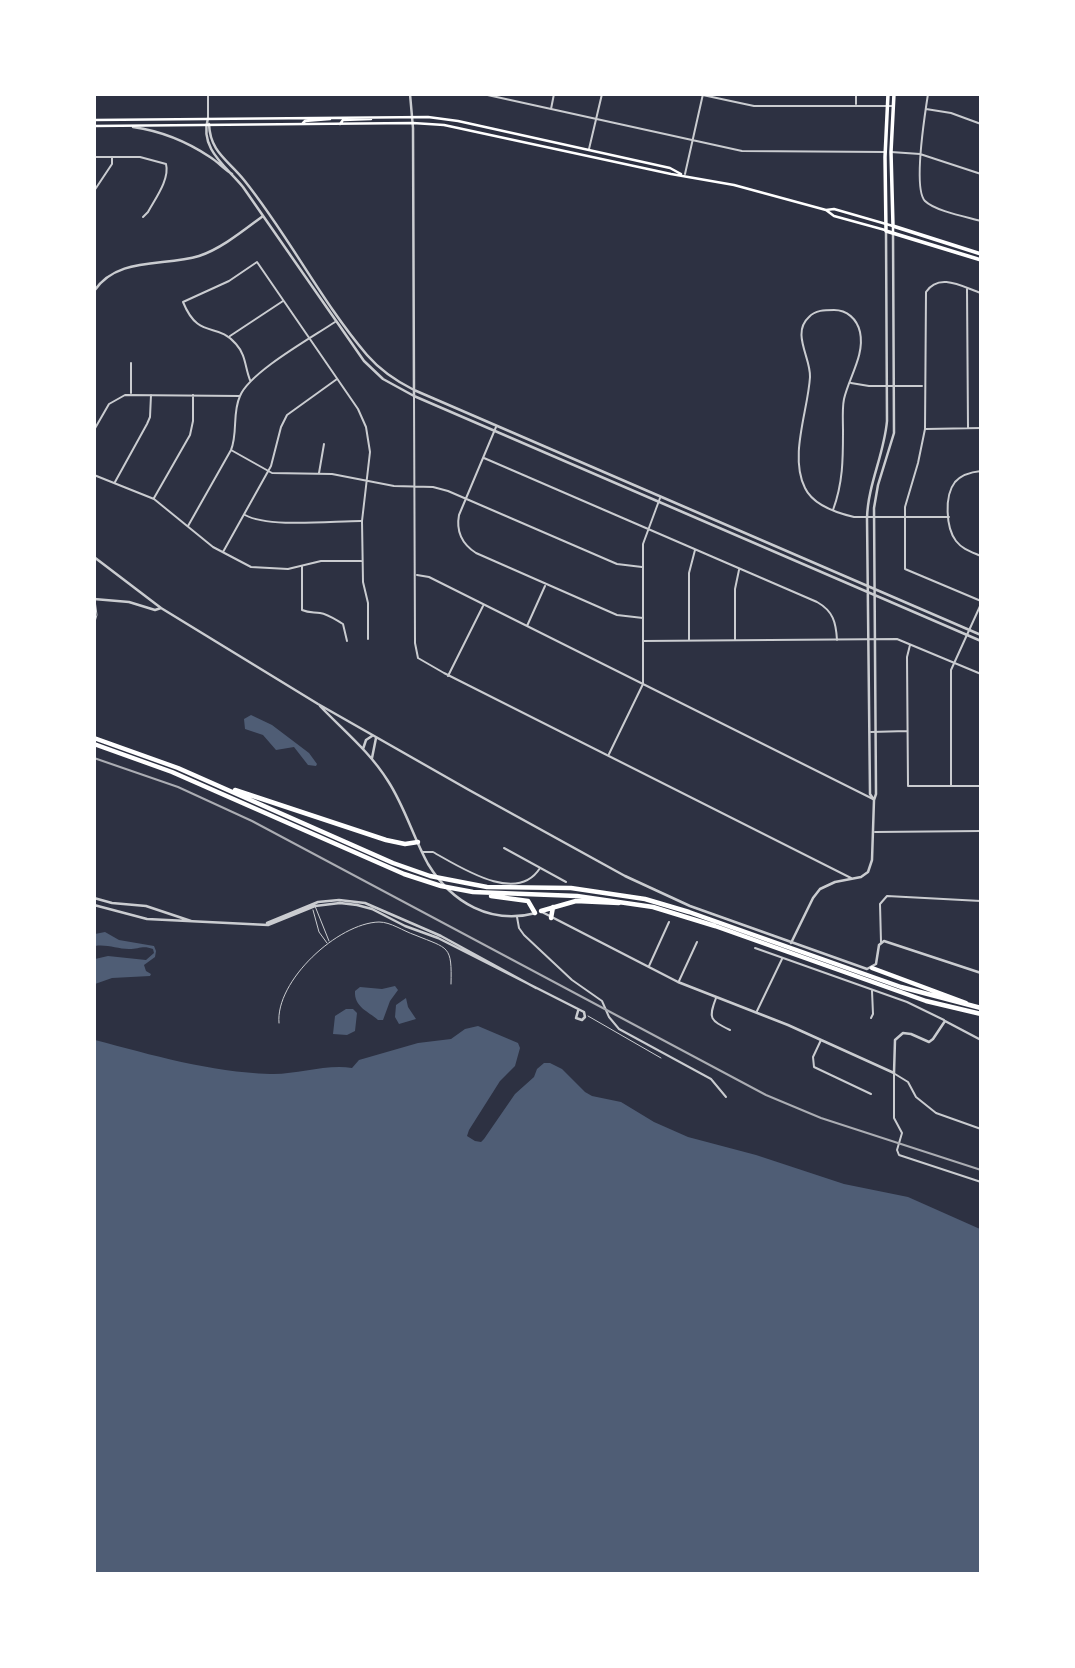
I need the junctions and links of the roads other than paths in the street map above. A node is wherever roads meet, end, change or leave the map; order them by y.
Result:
1 (208, 94) edge
2 (410, 94) edge
3 (483, 94) edge
4 (554, 94) edge
5 (601, 94) edge
6 (698, 94) edge
7 (856, 94) edge
8 (888, 94) edge
9 (894, 94) edge
10 (928, 94) edge
11 (703, 95) edge
12 (856, 106) junction
13 (888, 106) junction
14 (894, 107) junction
15 (925, 109) junction
16 (550, 110) junction
17 (374, 117) junction
18 (412, 117) junction
19 (208, 118) junction
20 (333, 118) junction
21 (94, 120) edge
22 (596, 121) junction
23 (413, 123) junction
24 (303, 124) junction
25 (340, 124) junction
26 (981, 124) edge
27 (207, 125) junction
28 (94, 126) edge
29 (126, 126) junction
30 (692, 142) junction
31 (589, 150) junction
32 (885, 152) junction
33 (891, 152) junction
34 (920, 154) junction
35 (94, 156) edge
36 (113, 157) junction
37 (232, 174) junction
38 (981, 174) edge
39 (684, 175) junction
40 (94, 191) edge
41 (825, 210) junction
42 (263, 216) junction
43 (143, 217) dead end
44 (981, 221) edge
45 (886, 224) junction
46 (894, 226) junction
47 (886, 231) junction
48 (893, 232) junction
49 (981, 254) edge
50 (981, 260) edge
51 (967, 288) junction
52 (94, 291) edge
53 (981, 293) edge
54 (283, 301) junction
55 (340, 318) junction
56 (336, 322) junction
57 (229, 337) junction
58 (309, 339) junction
59 (131, 363) dead end
60 (337, 379) junction
61 (250, 380) junction
62 (850, 383) junction
63 (887, 386) junction
64 (894, 386) junction
65 (925, 386) junction
66 (414, 390) junction
67 (131, 394) junction
68 (151, 394) junction
69 (193, 395) junction
70 (240, 396) junction
71 (414, 396) junction
72 (497, 425) junction
73 (968, 428) junction
74 (981, 428) edge
75 (925, 429) junction
76 (94, 430) edge
77 (494, 431) junction
78 (324, 444) dead end
79 (231, 450) junction
80 (484, 458) junction
81 (981, 471) edge
82 (268, 472) junction
83 (319, 474) junction
84 (94, 475) edge
85 (367, 480) junction
86 (114, 483) junction
87 (413, 487) junction
88 (660, 496) junction
89 (465, 498) junction
90 (154, 499) junction
91 (658, 502) junction
92 (833, 510) junction
93 (244, 514) junction
94 (949, 517) junction
95 (867, 518) junction
96 (874, 518) junction
97 (904, 518) junction
98 (362, 521) junction
99 (187, 527) junction
100 (647, 529) junction
101 (695, 549) junction
102 (222, 553) junction
103 (981, 556) edge
104 (94, 557) edge
105 (362, 561) junction
106 (302, 566) junction
107 (642, 568) junction
108 (739, 569) junction
109 (415, 575) junction
110 (546, 584) junction
111 (867, 585) junction
112 (874, 588) junction
113 (867, 592) junction
114 (874, 595) junction
115 (94, 599) edge
116 (981, 603) edge
117 (484, 605) junction
118 (161, 608) junction
119 (643, 618) junction
120 (94, 625) edge
121 (526, 626) junction
122 (969, 630) junction
123 (967, 635) junction
124 (981, 635) edge
125 (368, 639) dead end
126 (869, 639) junction
127 (875, 639) junction
128 (642, 640) junction
129 (689, 640) junction
130 (735, 640) junction
131 (837, 640) junction
132 (347, 641) dead end
133 (981, 641) edge
134 (911, 644) junction
135 (954, 663) junction
136 (981, 674) edge
137 (448, 676) junction
138 (643, 684) junction
139 (318, 704) junction
140 (908, 731) junction
141 (870, 732) junction
142 (876, 732) junction
143 (374, 737) junction
144 (94, 738) edge
145 (94, 744) edge
146 (363, 748) junction
147 (608, 755) junction
148 (372, 758) junction
149 (205, 780) junction
150 (951, 786) junction
151 (981, 786) edge
152 (874, 800) junction
153 (981, 831) edge
154 (874, 832) junction
155 (418, 842) junction
156 (503, 848) dead end
157 (422, 852) junction
158 (540, 868) junction
159 (852, 879) junction
160 (566, 882) dead end
161 (473, 892) junction
162 (94, 898) edge
163 (981, 901) edge
164 (635, 903) junction
165 (94, 905) edge
166 (134, 905) junction
167 (313, 905) junction
168 (553, 908) junction
169 (156, 909) junction
170 (538, 912) junction
171 (133, 915) junction
172 (517, 917) junction
173 (551, 918) junction
174 (155, 919) junction
175 (194, 922) junction
176 (669, 922) dead end
177 (697, 942) dead end
178 (881, 942) junction
179 (792, 943) junction
180 (329, 944) junction
181 (755, 948) dead end
182 (783, 958) junction
183 (648, 968) junction
184 (872, 968) junction
185 (981, 973) edge
186 (678, 982) junction
187 (451, 984) dead end
188 (872, 990) junction
189 (716, 998) junction
190 (981, 1008) edge
191 (578, 1011) junction
192 (757, 1012) junction
193 (981, 1014) edge
194 (585, 1016) junction
195 (872, 1018) dead end
196 (945, 1021) junction
197 (279, 1023) dead end
198 (730, 1030) dead end
199 (822, 1039) junction
200 (981, 1040) edge
201 (661, 1058) dead end
202 (894, 1073) junction
203 (871, 1094) dead end
204 (726, 1097) dead end
205 (981, 1129) edge
206 (981, 1182) edge

1 - 19 street
2 - 18 street
3 - 16 street
4 - 16 street
5 - 22 street
6 - 11 street
7 - 12 street
8 - 13 main road
9 - 14 main road
10 - 15 street
11 - 12 street
11 - 30 street
12 - 13 street
13 - 14 street
13 - 32 main road
14 - 33 main road
15 - 26 street
15 - 34 street
16 - 22 street
17 - 18 main road
17 - 20 main road
17 - 25 main road
18 - 23 street
18 - 31 main road
19 - 20 main road
19 - 21 main road
19 - 27 street
20 - 24 main road
22 - 30 street
22 - 31 street
23 - 25 main road
23 - 39 main road
23 - 66 street
24 - 25 main road
24 - 27 main road
27 - 29 main road
27 - 37 street
27 - 55 street
28 - 29 main road
29 - 37 street
30 - 32 street
30 - 39 street
31 - 39 main road
32 - 33 street
32 - 45 main road
33 - 34 street
33 - 46 main road
34 - 38 street
34 - 44 street
35 - 36 street
36 - 40 street
36 - 43 street
37 - 42 street
39 - 41 main road
41 - 45 main road
41 - 47 main road
42 - 52 street
42 - 56 street
45 - 46 main road
45 - 47 main road
46 - 48 main road
46 - 49 main road
47 - 48 main road
47 - 63 street
48 - 50 main road
48 - 64 street
51 - 53 street
51 - 65 street
51 - 73 street
54 - 57 street
54 - 57 street
54 - 58 street
55 - 56 street
55 - 66 street
56 - 58 street
56 - 71 street
57 - 61 street
58 - 60 street
58 - 61 street
59 - 67 street
60 - 82 street
60 - 85 street
61 - 70 street
62 - 63 street
62 - 92 street
62 - 92 street
63 - 64 street
63 - 95 street
64 - 65 street
64 - 96 street
65 - 75 street
66 - 71 street
66 - 72 street
67 - 68 street
67 - 76 street
68 - 69 street
68 - 86 street
69 - 70 street
69 - 90 street
70 - 79 street
71 - 77 street
71 - 87 street
72 - 77 street
72 - 88 street
73 - 74 street
73 - 75 street
75 - 97 street
77 - 80 street
77 - 91 street
78 - 83 street
79 - 82 street
79 - 99 street
80 - 89 street
80 - 100 street
81 - 94 street
82 - 83 street
82 - 93 street
83 - 85 street
84 - 86 street
85 - 87 street
85 - 98 street
86 - 90 street
87 - 89 street
87 - 109 street
88 - 91 street
88 - 111 street
89 - 107 street
89 - 110 street
90 - 99 street
91 - 100 street
91 - 113 street
92 - 95 street
93 - 98 street
93 - 102 street
94 - 97 street
94 - 103 street
95 - 96 street
95 - 111 street
96 - 97 street
96 - 112 street
97 - 116 street
98 - 105 street
99 - 102 street
100 - 101 street
100 - 107 street
101 - 108 street
101 - 129 street
102 - 106 street
104 - 118 street
105 - 106 street
105 - 125 street
106 - 132 street
107 - 119 street
108 - 130 street
108 - 131 street
109 - 117 street
109 - 137 street
110 - 119 street
110 - 121 street
111 - 112 street
111 - 113 street
112 - 114 street
112 - 122 street
113 - 114 street
113 - 126 street
114 - 123 street
114 - 127 street
115 - 118 street
115 - 120 lane
116 - 122 street
117 - 121 street
117 - 137 street
118 - 139 street
119 - 128 street
121 - 138 street
122 - 123 street
122 - 124 street
123 - 133 street
123 - 135 street
126 - 127 street
126 - 131 street
126 - 141 street
127 - 134 street
127 - 142 street
128 - 129 street
128 - 138 street
129 - 130 street
130 - 131 street
134 - 135 street
134 - 140 street
135 - 136 street
135 - 150 street
137 - 147 street
138 - 147 street
138 - 152 street
139 - 143 street
139 - 146 street
140 - 142 street
140 - 150 street
141 - 142 street
141 - 152 street
142 - 152 street
143 - 146 street
143 - 148 street
143 - 179 street
144 - 149 highway
145 - 161 highway
146 - 148 street
147 - 159 street
148 - 155 street
149 - 155 highway
149 - 190 highway
150 - 151 street
152 - 154 street
153 - 154 street
154 - 159 street
155 - 157 street
156 - 158 street
157 - 158 street
157 - 172 street
158 - 160 street
159 - 179 street
161 - 164 highway
161 - 170 highway
162 - 166 street
163 - 178 street
164 - 168 highway
164 - 193 highway
165 - 171 street
166 - 169 street
166 - 171 street
167 - 175 street
167 - 180 lane
167 - 180 lane
167 - 191 street
168 - 170 highway
168 - 173 highway
169 - 174 street
169 - 175 street
170 - 172 street
170 - 173 street
171 - 174 street
172 - 204 street
173 - 183 street
174 - 175 street
176 - 183 street
177 - 186 street
178 - 184 street
178 - 185 street
179 - 184 street
180 - 187 lane
180 - 197 lane
181 - 182 street
182 - 188 street
182 - 192 street
183 - 186 street
184 - 190 highway
186 - 189 street
188 - 195 street
188 - 196 street
189 - 192 street
189 - 198 street
191 - 194 street
191 - 194 street
192 - 199 street
194 - 201 lane
196 - 200 street
196 - 202 street
199 - 202 street
199 - 203 street
202 - 205 street
202 - 206 street

